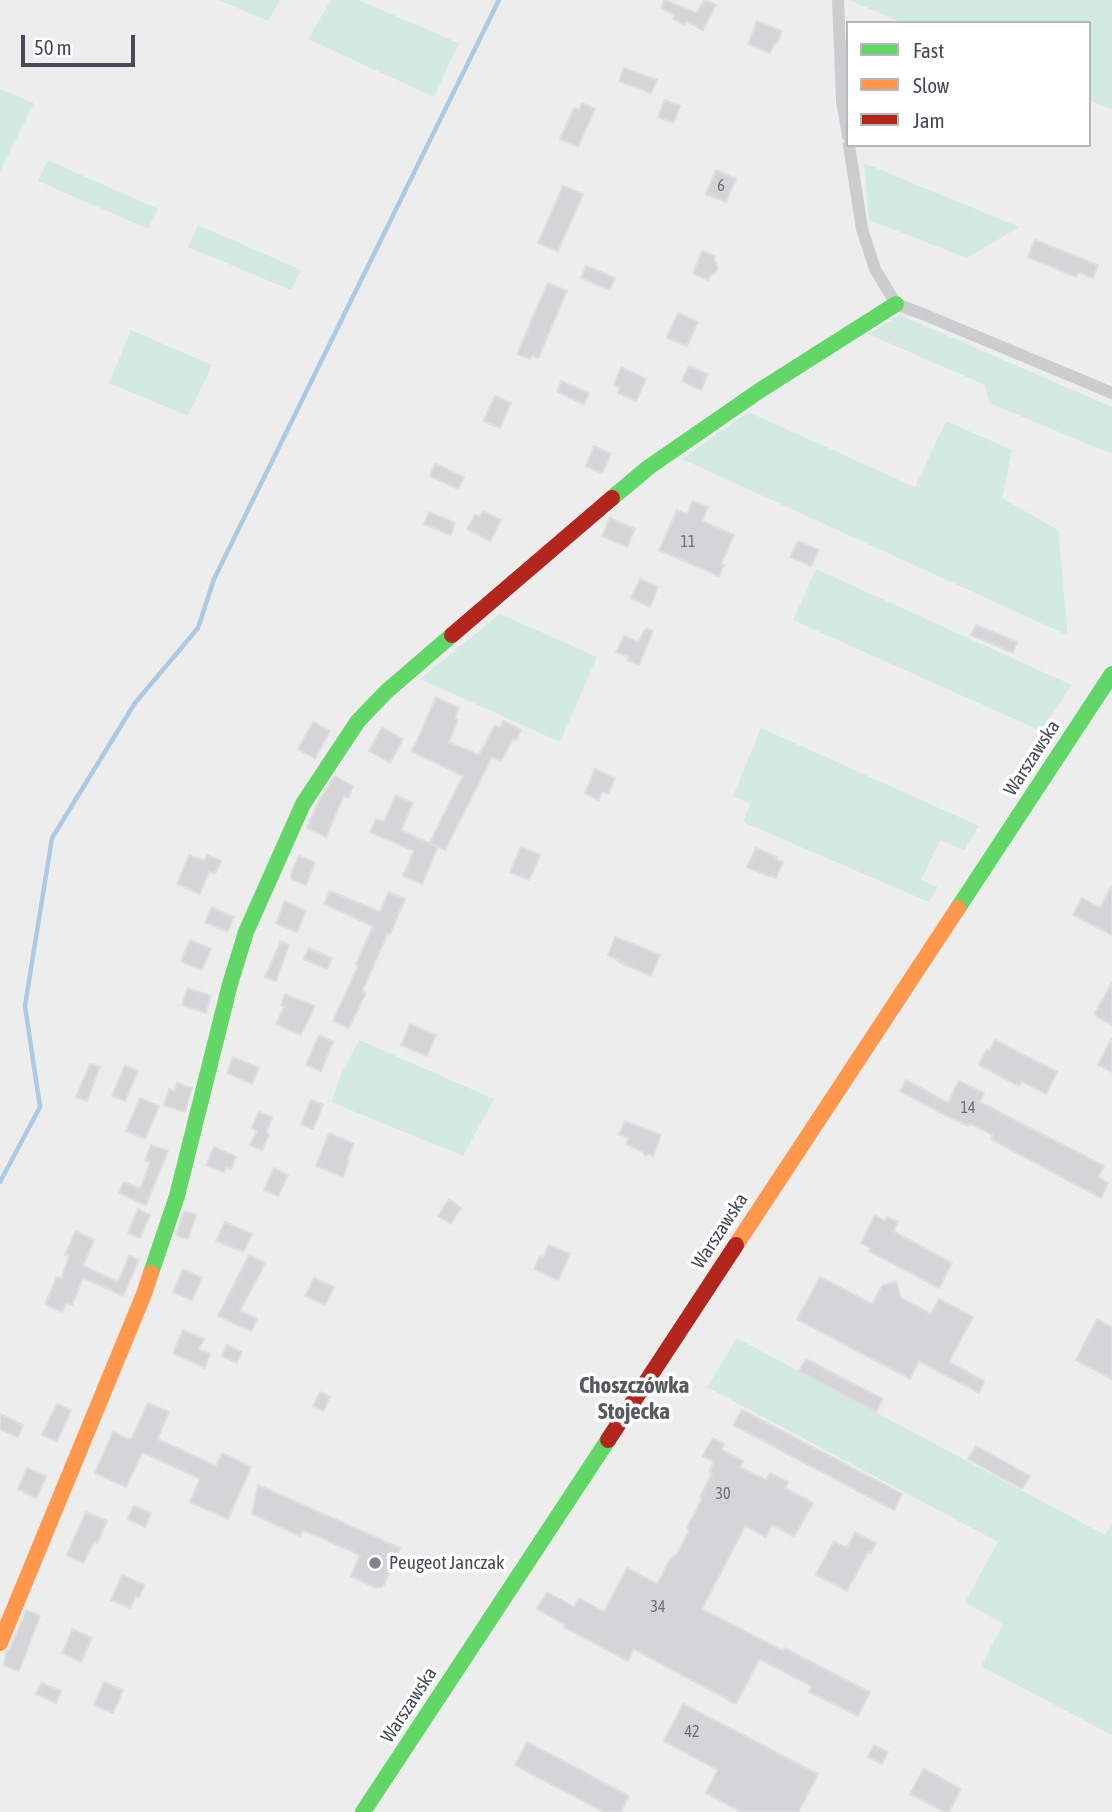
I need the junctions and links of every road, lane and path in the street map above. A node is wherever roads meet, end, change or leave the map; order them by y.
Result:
1 (838, 0) edge
2 (846, 125) edge
3 (849, 147) edge
4 (896, 304) junction
5 (1112, 393) edge
6 (1112, 674) edge
7 (0, 1643) edge
8 (363, 1812) edge

1 - 2 street
3 - 4 street
4 - 5 street
4 - 7 street
6 - 8 street, Warszawska

